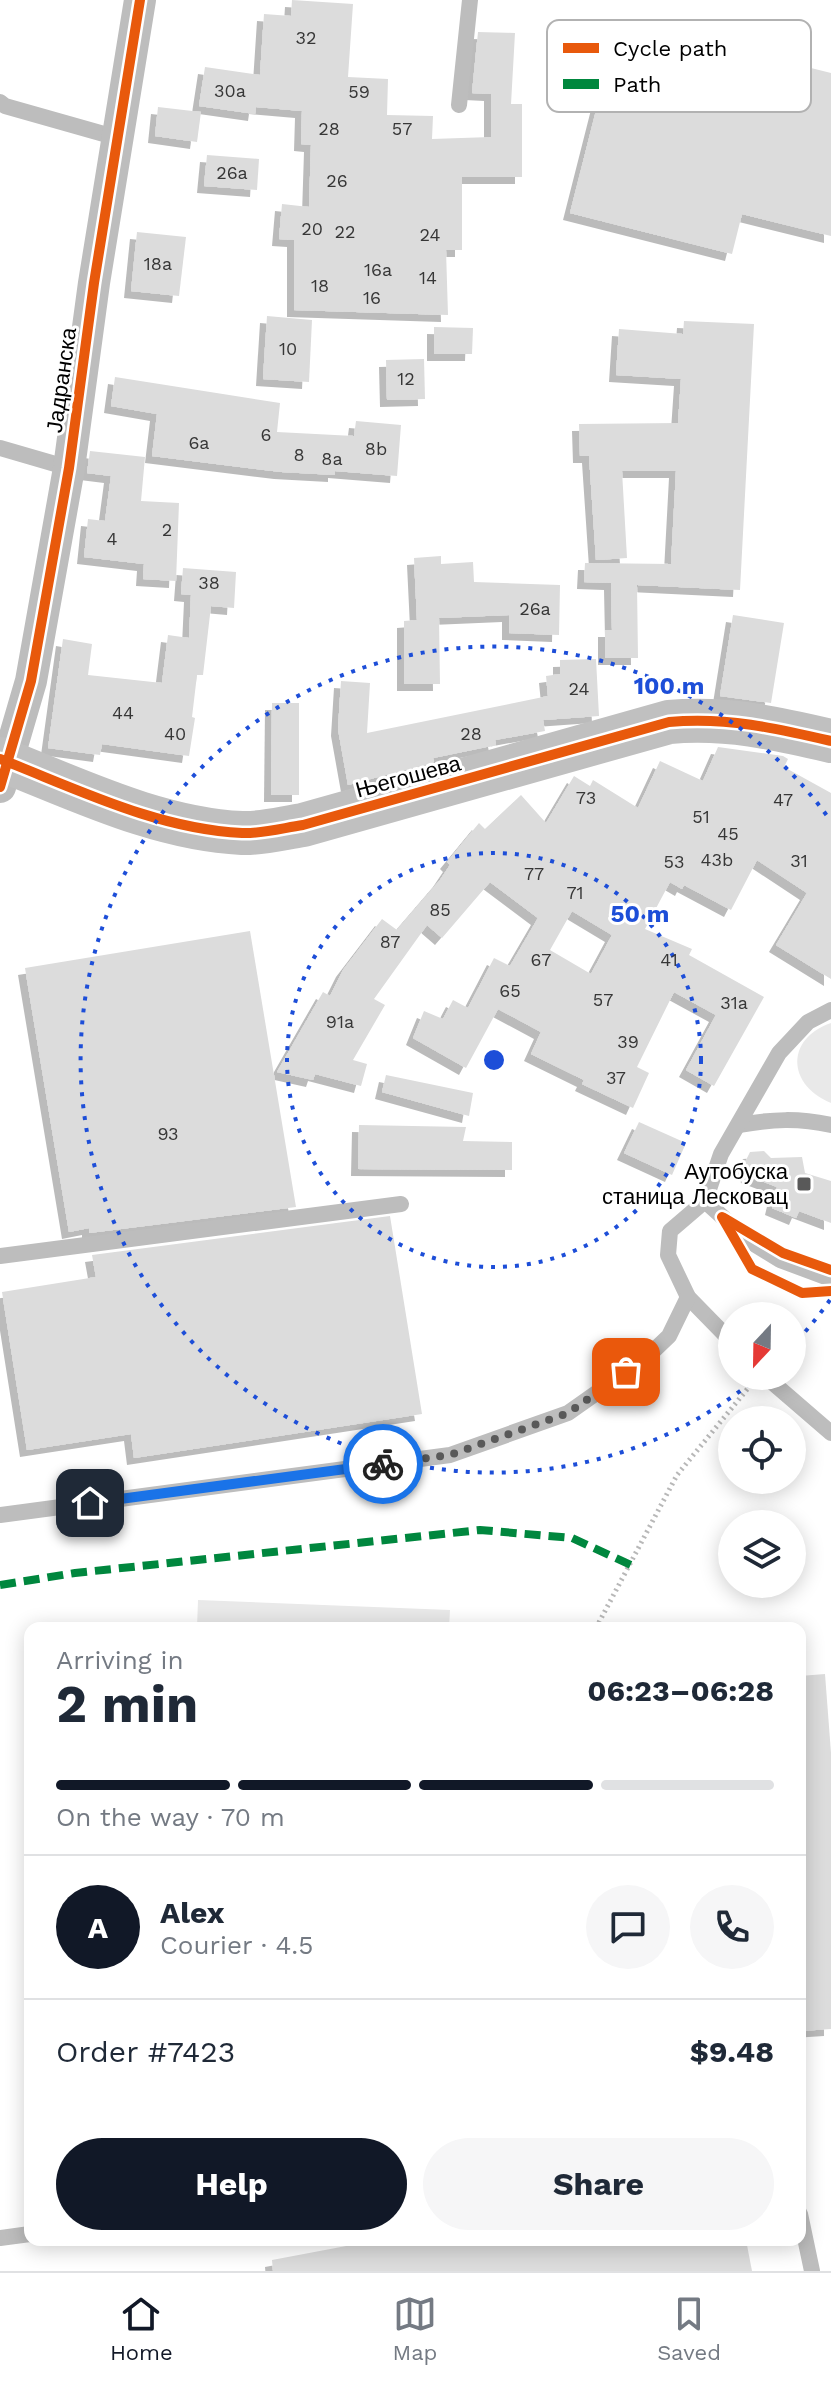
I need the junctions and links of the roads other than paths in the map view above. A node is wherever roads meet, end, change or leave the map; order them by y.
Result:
1 (140, 0) edge
2 (470, 0) edge
3 (2, 104) edge
4 (459, 105) dead end
5 (118, 138) junction
6 (0, 448) edge
7 (69, 468) junction
8 (831, 741) edge
9 (3, 770) edge
10 (831, 1010) edge
11 (740, 1125) junction
12 (831, 1125) edge
13 (705, 1201) junction
14 (401, 1204) dead end
15 (0, 1256) edge
16 (831, 1279) edge
17 (688, 1297) junction
18 (718, 1328) edge
19 (781, 1390) edge
20 (831, 1433) edge
21 (0, 1515) edge
22 (24, 2235) edge
23 (0, 2238) edge
24 (806, 2242) edge
25 (812, 2271) edge

1 - 5 street, Јадранска
2 - 4 lane
3 - 5 lane
5 - 7 street, Јадранска
6 - 7 lane
7 - 9 street, Јадранска
8 - 9 street, Његошева
10 - 11 lane
11 - 12 lane
11 - 13 lane
13 - 16 lane
13 - 17 lane
14 - 15 lane
17 - 18 lane
17 - 21 lane
19 - 20 lane
22 - 23 lane
24 - 25 lane

